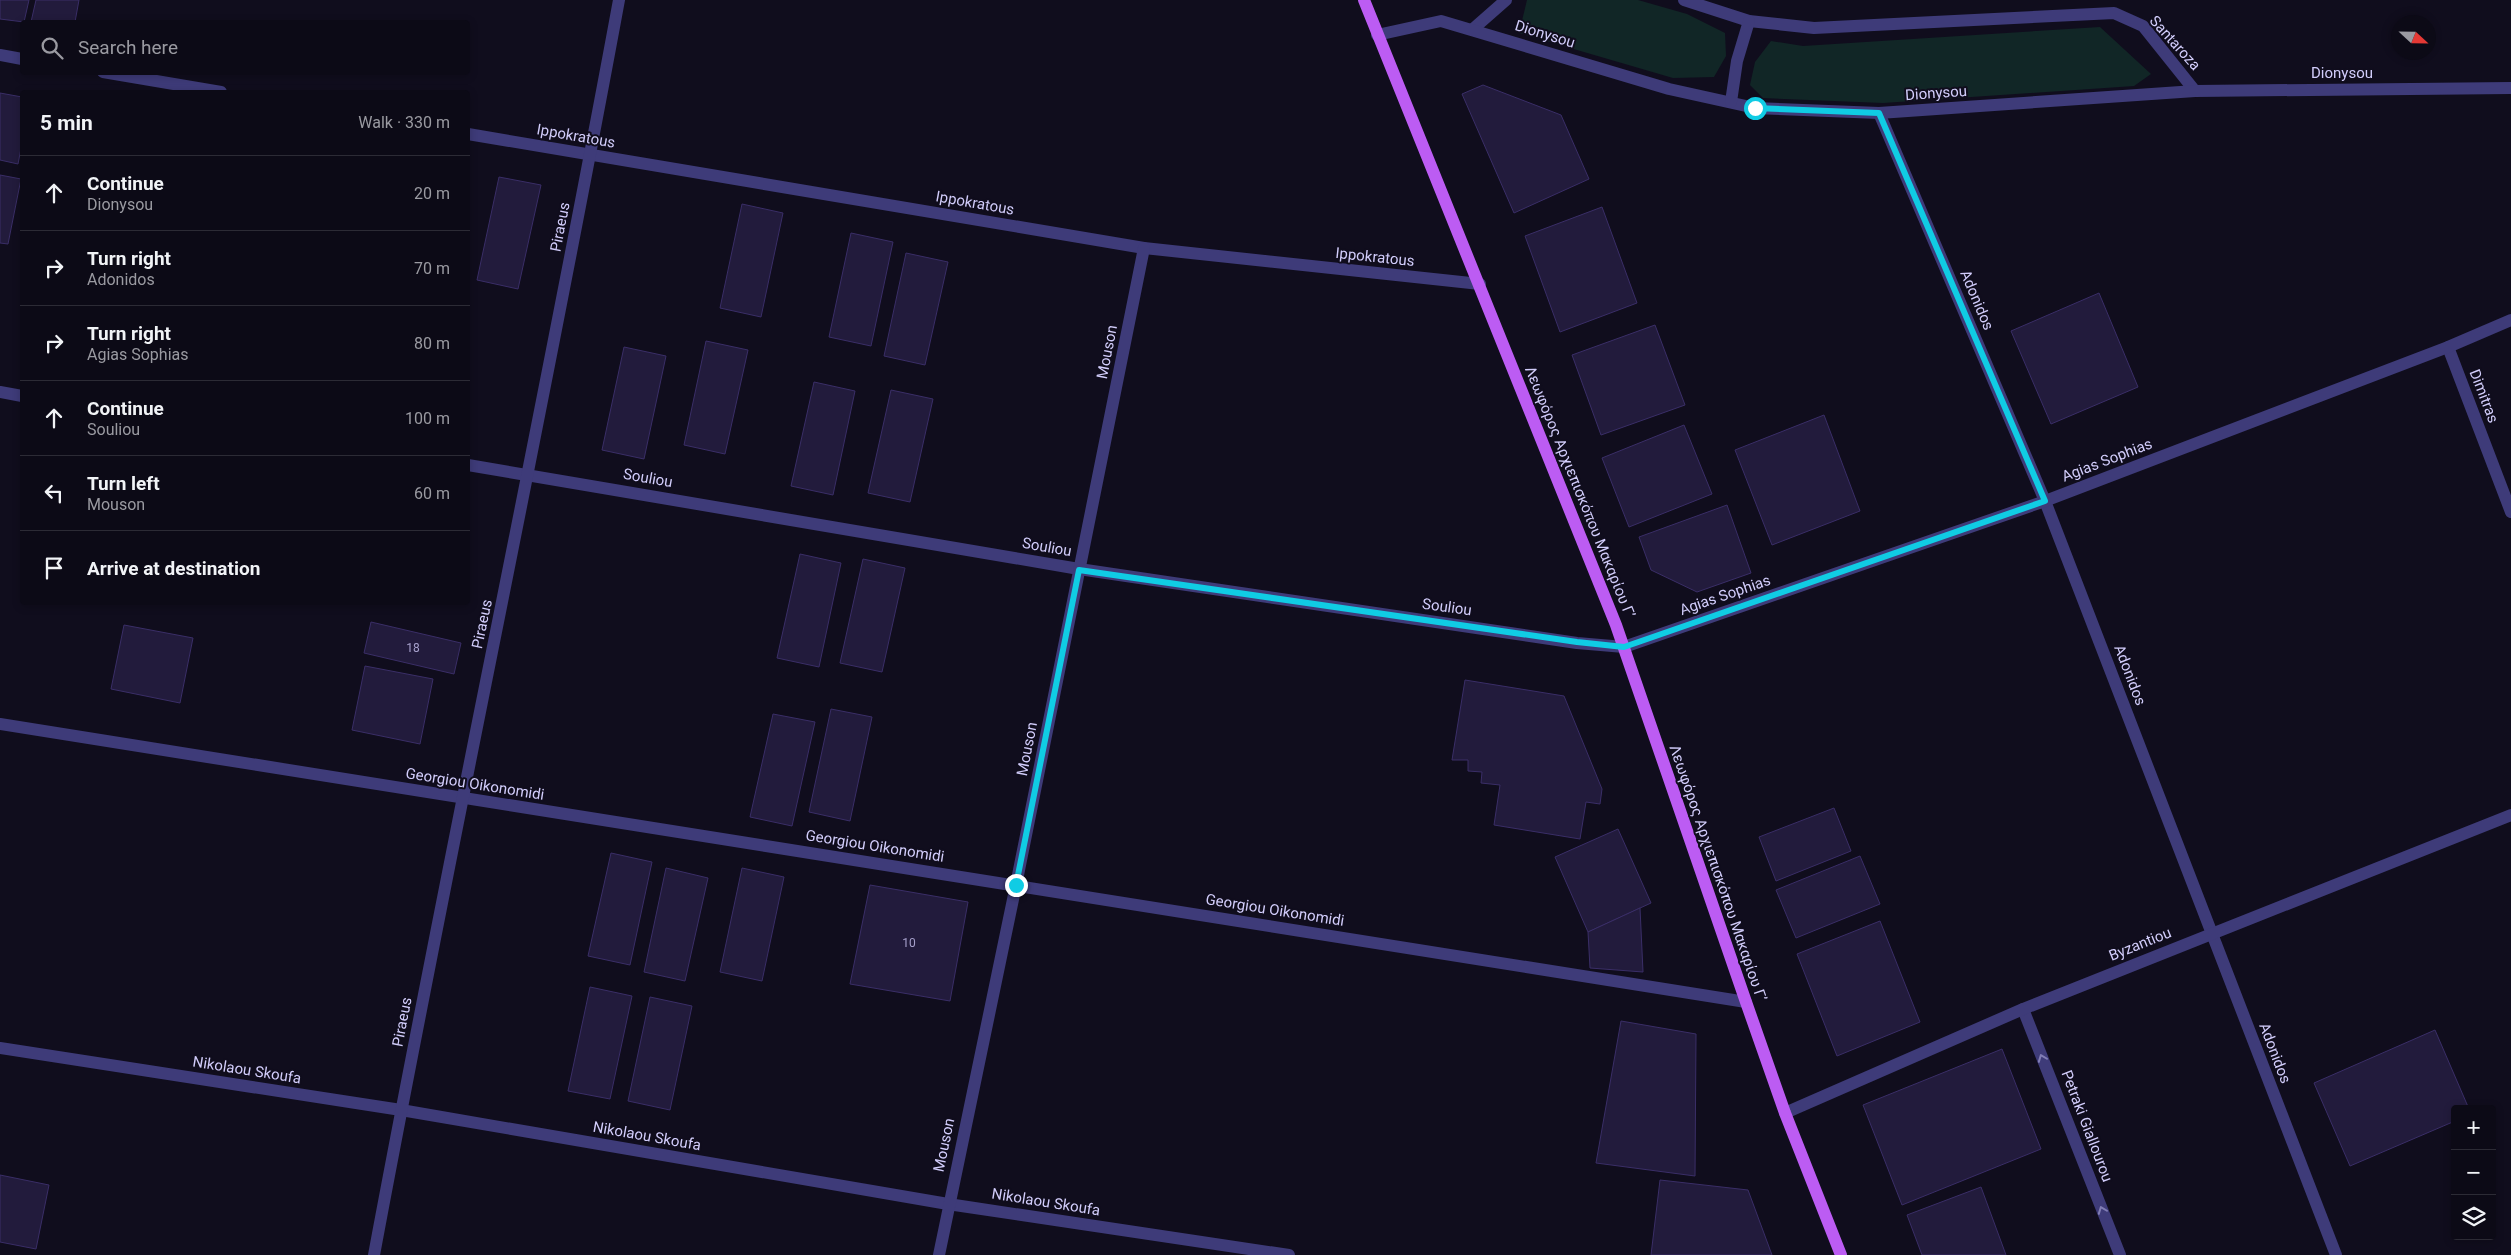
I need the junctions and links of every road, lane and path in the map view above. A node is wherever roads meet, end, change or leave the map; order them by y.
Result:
1 (619, 0) edge
2 (1364, 0) edge
3 (1506, 0) edge
4 (1684, 0) edge
5 (1749, 21) junction
6 (1472, 29) junction
7 (1377, 35) junction
8 (0, 55) edge
9 (20, 59) edge
10 (121, 75) edge
11 (2511, 88) edge
12 (209, 90) edge
13 (2196, 91) junction
14 (1731, 102) junction
15 (1879, 113) junction
16 (470, 134) edge
17 (591, 155) junction
18 (1144, 248) junction
19 (1480, 284) junction
20 (2511, 320) edge
21 (2448, 347) junction
22 (0, 392) edge
23 (20, 396) edge
24 (470, 464) edge
25 (529, 474) junction
26 (2045, 501) junction
27 (2511, 512) edge
28 (1079, 570) junction
29 (1624, 647) junction
30 (0, 724) edge
31 (463, 798) junction
32 (2511, 815) edge
33 (1016, 885) junction
34 (2212, 933) junction
35 (1746, 1002) junction
36 (2023, 1009) junction
37 (0, 1048) edge
38 (401, 1110) junction
39 (1785, 1113) junction
40 (948, 1204) junction
41 (374, 1255) edge
42 (939, 1255) edge
43 (1289, 1255) edge
44 (1841, 1255) edge
45 (2120, 1255) edge
46 (2336, 1255) edge

1 - 17 street, Piraeus
2 - 7 main road, Λεωφόρος Αρχιεπισκόπου Μακαρίου Γ’
3 - 6 street
4 - 5 street, Santaroza
5 - 13 street, Santaroza
5 - 14 street
6 - 7 street, Dionysou
6 - 14 street, Dionysou
7 - 19 main road, Λεωφόρος Αρχιεπισκόπου Μακαρίου Γ’
8 - 9 street
10 - 12 street
11 - 13 street, Dionysou
13 - 15 street, Dionysou
14 - 15 street, Dionysou
15 - 26 street, Adonidos
16 - 17 street, Ippokratous
17 - 18 street, Ippokratous
17 - 25 street, Piraeus
18 - 19 street, Ippokratous
18 - 28 street, Mouson
19 - 29 main road, Λεωφόρος Αρχιεπισκόπου Μακαρίου Γ’
20 - 21 street, Agias Sophias
21 - 26 street, Agias Sophias
21 - 27 street, Dimitras
22 - 23 street
24 - 25 street, Souliou
25 - 28 street, Souliou
25 - 31 street, Piraeus
26 - 29 street, Agias Sophias
26 - 34 street, Adonidos
28 - 29 street, Souliou
28 - 33 street, Mouson
29 - 35 main road, Λεωφόρος Αρχιεπισκόπου Μακαρίου Γ’
30 - 31 street, Georgiou Oikonomidi
31 - 33 street, Georgiou Oikonomidi
31 - 38 street, Piraeus
32 - 34 street, Byzantiou
33 - 35 street, Georgiou Oikonomidi
33 - 40 street, Mouson
34 - 36 street, Byzantiou
34 - 46 street, Adonidos
35 - 39 main road, Λεωφόρος Αρχιεπισκόπου Μακαρίου Γ’
36 - 39 street, Byzantiou
45 -> 36 street, Petraki Giallourou
37 - 38 street, Nikolaou Skoufa
38 - 40 street, Nikolaou Skoufa
38 - 41 street, Piraeus
39 - 44 main road, Λεωφόρος Αρχιεπισκόπου Μακαρίου Γ’
40 - 42 street, Mouson
40 - 43 street, Nikolaou Skoufa

